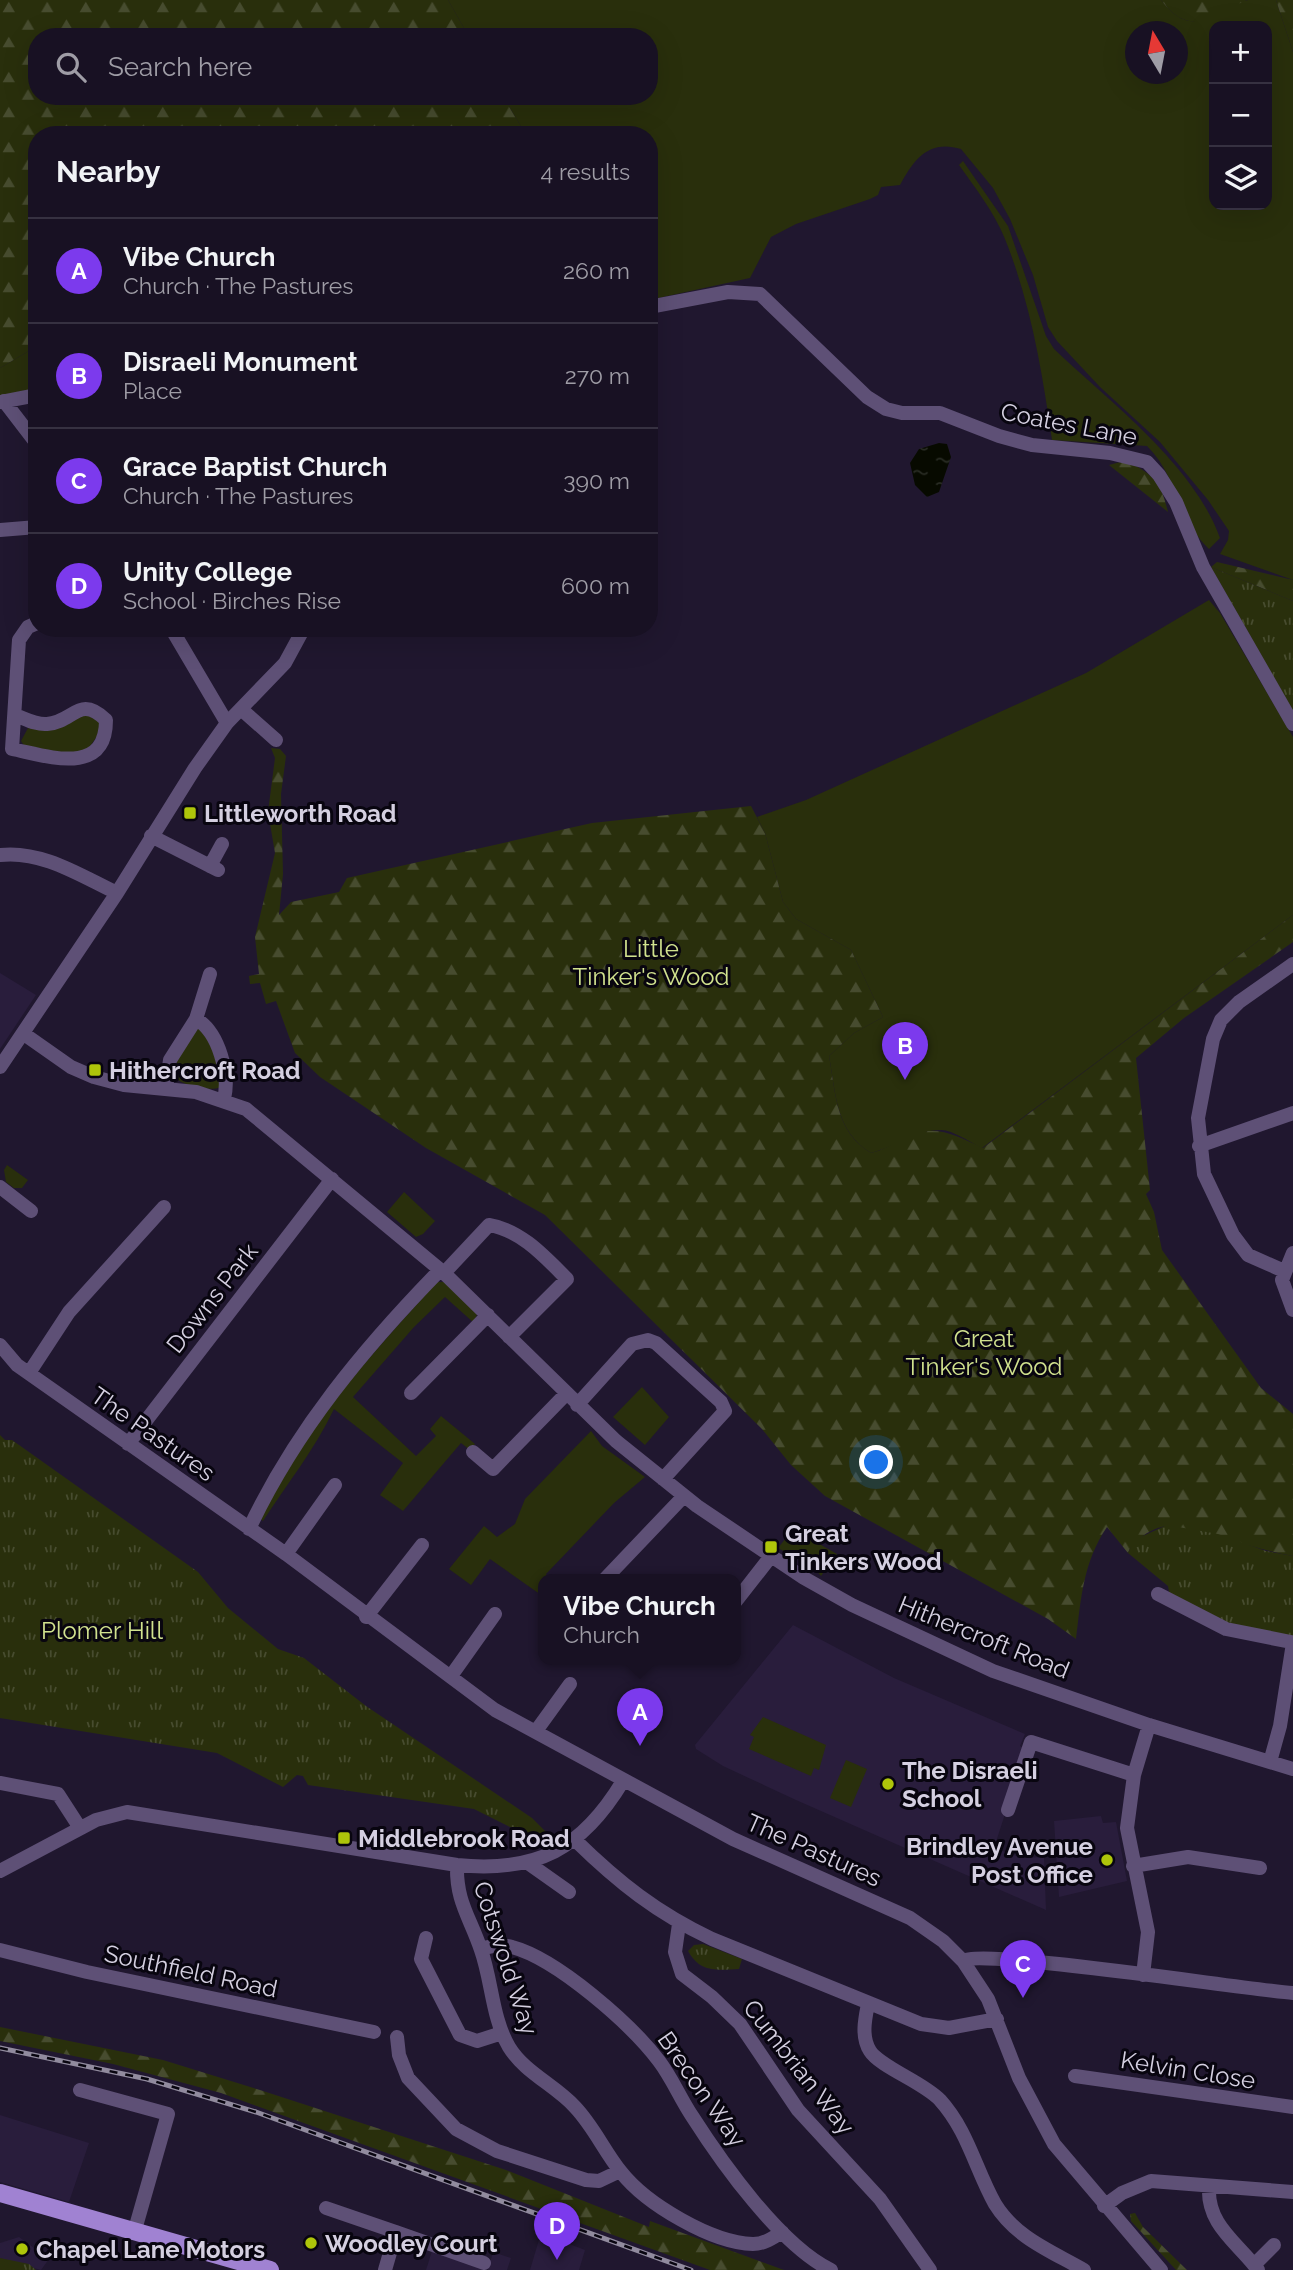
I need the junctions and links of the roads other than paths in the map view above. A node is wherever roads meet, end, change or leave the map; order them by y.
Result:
1 (658, 305) edge
2 (28, 397) edge
3 (2, 401) edge
4 (28, 432) edge
5 (28, 528) edge
6 (0, 530) edge
7 (28, 629) edge
8 (176, 637) edge
9 (299, 637) edge
10 (241, 709) junction
11 (15, 715) junction
12 (227, 723) junction
13 (1293, 724) edge
14 (276, 740) dead end
15 (6, 749) edge
16 (151, 836) junction
17 (222, 844) dead end
18 (0, 855) edge
19 (117, 894) junction
20 (1293, 964) edge
21 (210, 974) dead end
22 (196, 1019) junction
23 (24, 1034) junction
24 (0, 1067) edge
25 (166, 1088) junction
26 (224, 1099) junction
27 (1293, 1112) edge
28 (1199, 1146) junction
29 (332, 1179) junction
30 (0, 1187) edge
31 (164, 1207) dead end
32 (31, 1211) dead end
33 (1293, 1253) edge
34 (1284, 1271) junction
35 (442, 1272) junction
36 (1293, 1310) edge
37 (488, 1315) junction
38 (509, 1337) junction
39 (0, 1345) edge
40 (29, 1373) junction
41 (411, 1393) dead end
42 (565, 1395) junction
43 (577, 1405) junction
44 (128, 1444) junction
45 (473, 1452) dead end
46 (663, 1479) junction
47 (335, 1485) dead end
48 (684, 1496) junction
49 (249, 1530) junction
50 (422, 1545) dead end
51 (286, 1554) junction
52 (772, 1555) junction
53 (610, 1574) edge
54 (1158, 1594) dead end
55 (741, 1595) edge
56 (495, 1614) dead end
57 (366, 1617) junction
58 (1292, 1643) edge
59 (451, 1676) junction
60 (570, 1684) dead end
61 (1149, 1725) junction
62 (536, 1731) junction
63 (1270, 1762) junction
64 (1293, 1769) edge
65 (1134, 1775) junction
66 (623, 1781) junction
67 (0, 1783) edge
68 (1008, 1810) dead end
69 (80, 1828) junction
70 (575, 1840) junction
71 (528, 1863) junction
72 (457, 1865) junction
73 (1133, 1866) junction
74 (1260, 1868) dead end
75 (0, 1871) edge
76 (569, 1892) dead end
77 (679, 1924) junction
78 (426, 1938) dead end
79 (481, 1949) junction
80 (0, 1950) edge
81 (963, 1961) junction
82 (1143, 1975) junction
83 (1293, 1993) edge
84 (868, 2004) junction
85 (997, 2019) junction
86 (374, 2032) dead end
87 (502, 2033) junction
88 (397, 2037) dead end
89 (1075, 2076) dead end
90 (80, 2090) dead end
91 (1293, 2107) edge
92 (620, 2171) junction
93 (1209, 2187) junction
94 (1293, 2192) edge
95 (0, 2193) edge
96 (1104, 2206) junction
97 (326, 2208) dead end
98 (396, 2232) junction
99 (782, 2232) junction
100 (134, 2233) junction
101 (1274, 2245) dead end
102 (484, 2263) dead end
103 (1256, 2268) edge
104 (270, 2270) edge
105 (385, 2270) edge
106 (831, 2270) edge
107 (930, 2270) edge
108 (1084, 2270) edge
109 (1161, 2270) edge

1 - 13 street, Coates Lane
2 - 3 street
3 - 4 street
5 - 6 street
7 - 11 street
8 - 12 street
9 - 10 street
10 - 12 street
10 - 14 street
11 - 15 street
11 - 15 street
12 - 16 street
16 - 17 street
16 - 19 street
18 - 19 street
19 - 23 street
20 - 28 street
21 - 22 street
22 - 25 street
22 - 26 street
23 - 24 street
23 - 25 street, Hithercroft Road
25 - 26 street, Hithercroft Road
26 - 29 street, Hithercroft Road
27 - 28 street
28 - 34 street
29 - 35 street, Hithercroft Road
29 - 44 street, Downs Park
30 - 32 street
31 - 40 street
33 - 34 street
34 - 36 street
35 - 37 street, Hithercroft Road
35 - 38 street
35 - 49 street
37 - 38 street, Hithercroft Road
37 - 41 street
38 - 42 street, Hithercroft Road
39 - 40 street, The Pastures
40 - 44 street, The Pastures
42 - 43 street, Hithercroft Road
42 - 45 street
43 - 46 street, Hithercroft Road
43 - 46 street
44 - 49 street, The Pastures
46 - 48 street, Hithercroft Road
47 - 51 street
48 - 52 street, Hithercroft Road
48 - 53 street
49 - 51 street, The Pastures
50 - 57 street
51 - 57 street, The Pastures
52 - 55 street
52 - 61 street, Hithercroft Road
54 - 58 street
56 - 59 street
57 - 59 street, The Pastures
58 - 63 street
59 - 62 street, The Pastures
60 - 62 street
61 - 63 street, Hithercroft Road
61 - 65 street
62 - 66 street, The Pastures
63 - 64 street, Hithercroft Road
65 - 68 street
65 - 73 street
66 - 70 street
66 - 81 street, The Pastures
67 - 69 street
69 - 72 street
69 - 75 street
70 - 71 street
70 - 77 street
71 - 72 street
71 - 76 street
72 - 79 street, Cotswold Way
73 - 74 street
73 - 82 street
77 - 84 street
77 - 107 street, Cumbrian Way
78 - 87 street
79 - 87 street, Cotswold Way
79 - 99 street, Brecon Way
80 - 86 street, Southfield Road
81 - 82 street
81 - 85 street, The Pastures
82 - 83 street
84 - 85 street
84 - 108 street
85 - 96 street, The Pastures
87 - 92 street, Cotswold Way
88 - 92 street
89 - 91 street, Kelvin Close
90 - 100 street
92 - 99 street, Cotswold Way
93 - 94 street
93 - 96 street
93 - 103 street
95 - 100 main road
96 - 109 street, The Pastures
97 - 98 street
98 - 102 street
98 - 105 street
99 - 106 street, Brecon Way
100 - 104 main road
101 - 103 street

